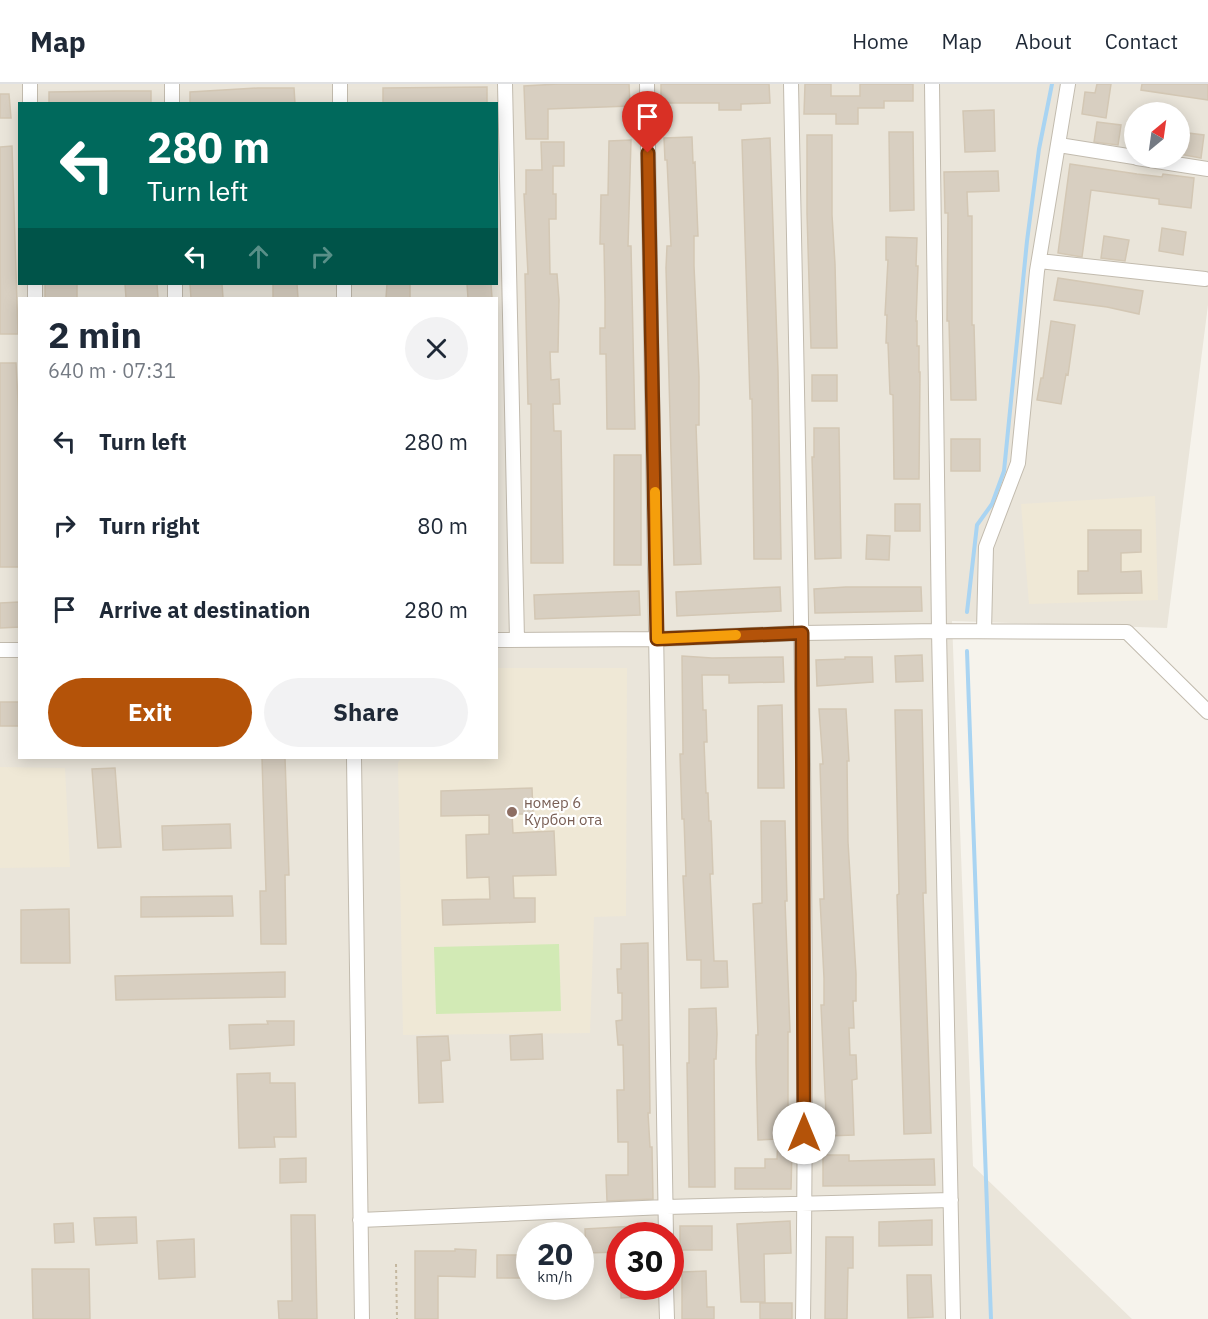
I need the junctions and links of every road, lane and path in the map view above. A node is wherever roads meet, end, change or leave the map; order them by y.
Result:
1 (30, 84) edge
2 (172, 84) edge
3 (340, 84) edge
4 (505, 84) edge
5 (647, 84) edge
6 (791, 84) edge
7 (932, 84) edge
8 (1068, 84) edge
9 (30, 102) edge
10 (172, 102) edge
11 (340, 102) edge
12 (1059, 145) junction
13 (1124, 155) edge
14 (1190, 166) edge
15 (1208, 169) edge
16 (1039, 261) junction
17 (1205, 279) dead end
18 (939, 631) junction
19 (984, 631) junction
20 (802, 633) junction
21 (657, 639) junction
22 (498, 640) edge
23 (517, 640) junction
24 (0, 650) edge
25 (18, 650) edge
26 (1208, 712) edge
27 (354, 759) edge
28 (951, 1200) junction
29 (805, 1204) junction
30 (666, 1207) junction
31 (360, 1220) junction
32 (666, 1222) edge
33 (396, 1264) dead end
34 (666, 1300) edge
35 (362, 1319) edge
36 (397, 1319) edge
37 (667, 1319) edge
38 (803, 1319) edge
39 (953, 1319) edge

1 - 9 street
2 - 10 street
3 - 11 street
4 - 23 street
5 - 21 street
6 - 20 street
7 - 18 street
8 - 12 street
12 - 13 street
12 - 16 street
14 - 15 street
16 - 17 street
16 - 19 street
18 - 19 street
18 - 20 street
18 - 28 street
19 - 26 street
20 - 21 street
20 - 29 street
21 - 23 street
21 - 30 street
22 - 23 street
24 - 25 street
27 - 31 street
28 - 29 street
28 - 39 street
29 - 30 street
29 - 38 street
30 - 31 street
30 - 32 street
31 - 35 street
33 - 36 path
34 - 37 street

